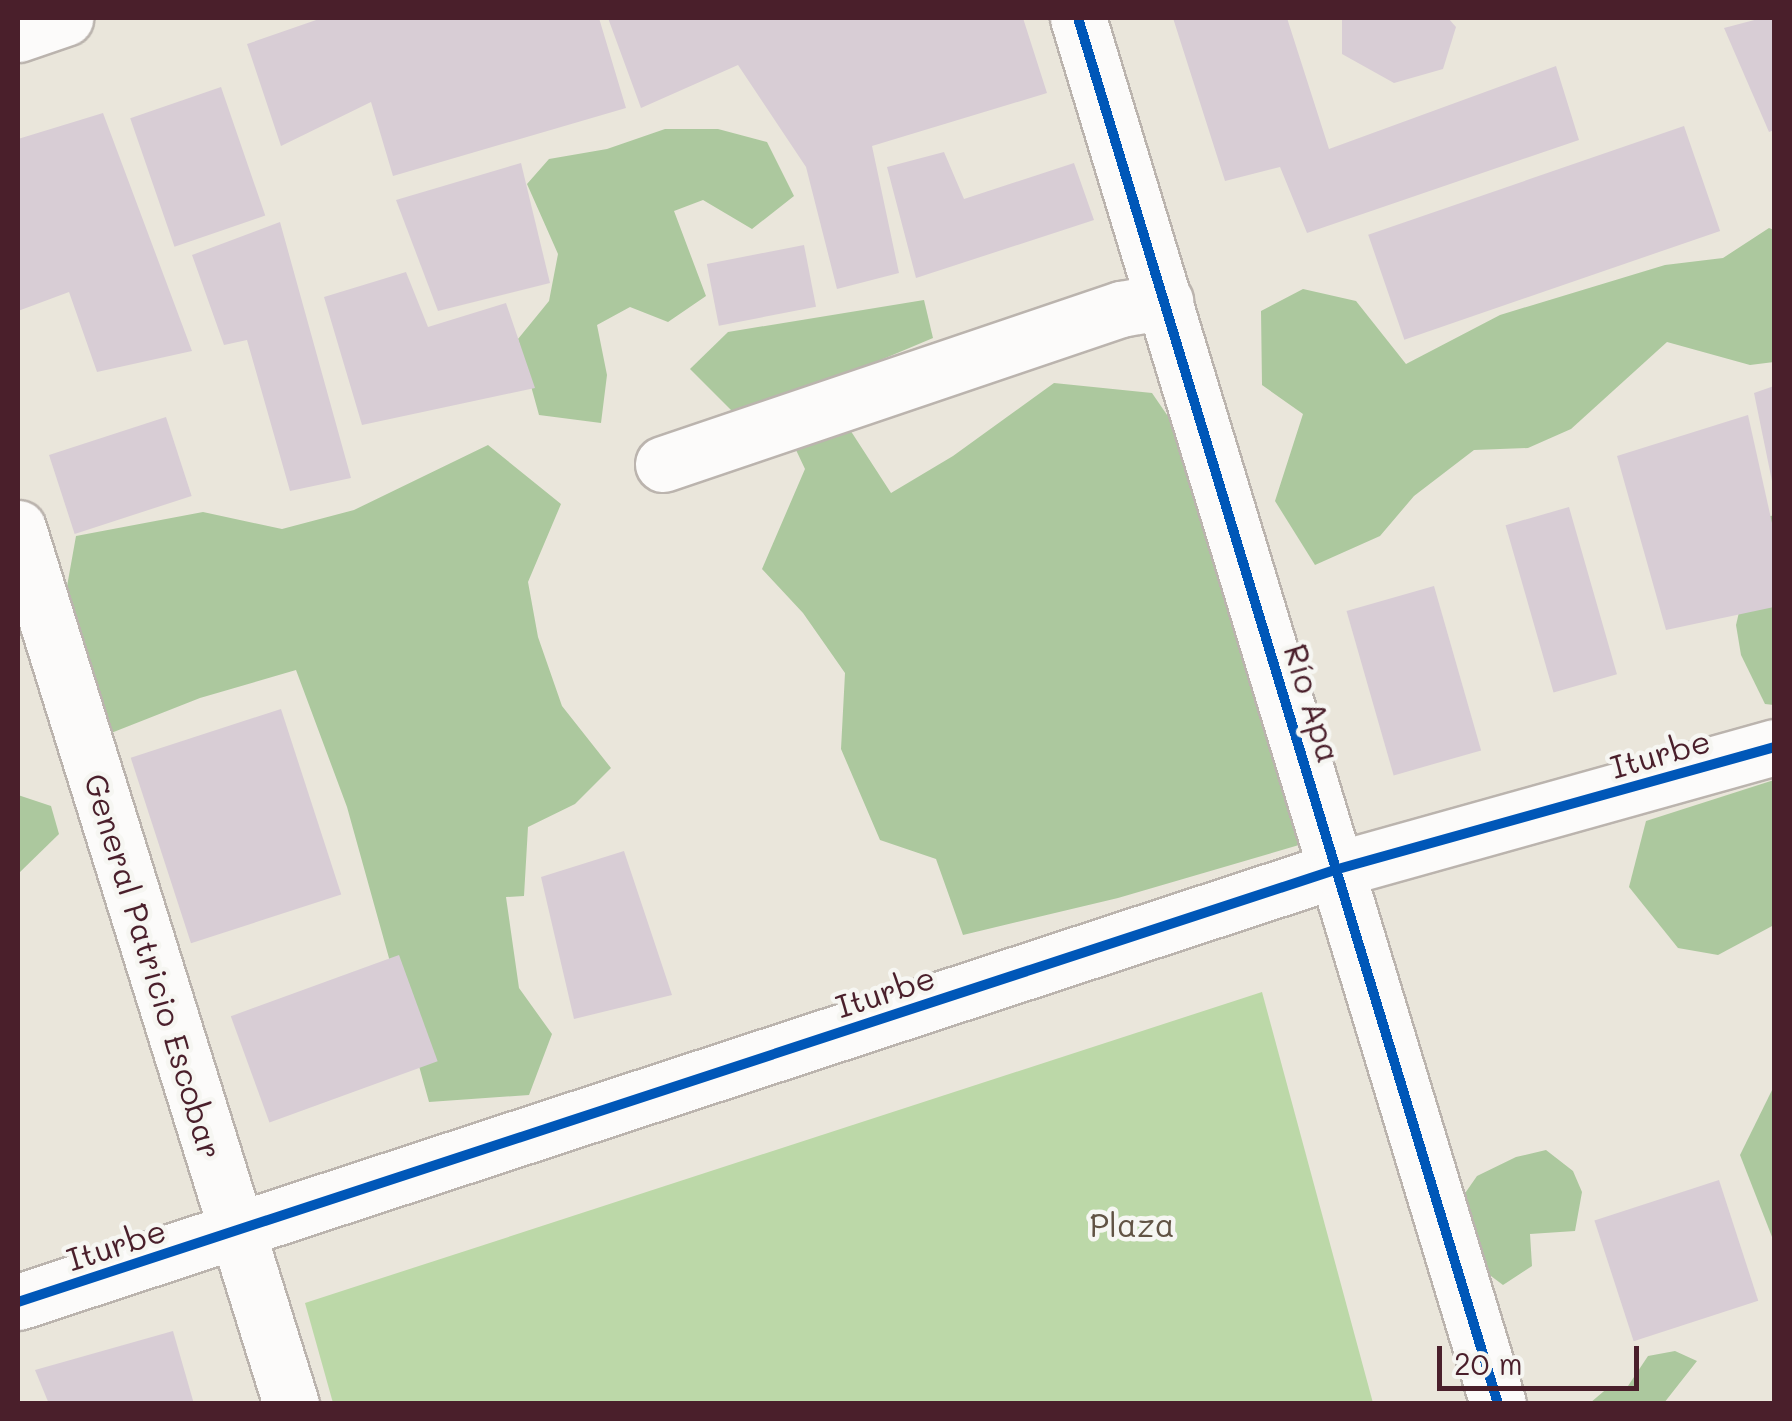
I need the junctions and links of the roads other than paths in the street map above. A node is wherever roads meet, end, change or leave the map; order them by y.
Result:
1 (65, 18) edge
2 (1078, 18) edge
3 (18, 34) edge
4 (1165, 301) junction
5 (662, 464) dead end
6 (18, 528) edge
7 (1774, 747) edge
8 (1338, 869) junction
9 (236, 1231) junction
10 (18, 1302) edge
11 (292, 1404) edge
12 (1498, 1404) edge

1 - 3 street
2 - 4 street, Río Apa
4 - 5 street
4 - 8 street, Río Apa
6 - 9 street, General Patricio Escobar
7 - 8 street, Iturbe
8 - 9 street, Iturbe
8 - 12 street, Río Apa
9 - 10 street, Iturbe
9 - 11 street, General Patricio Escobar

